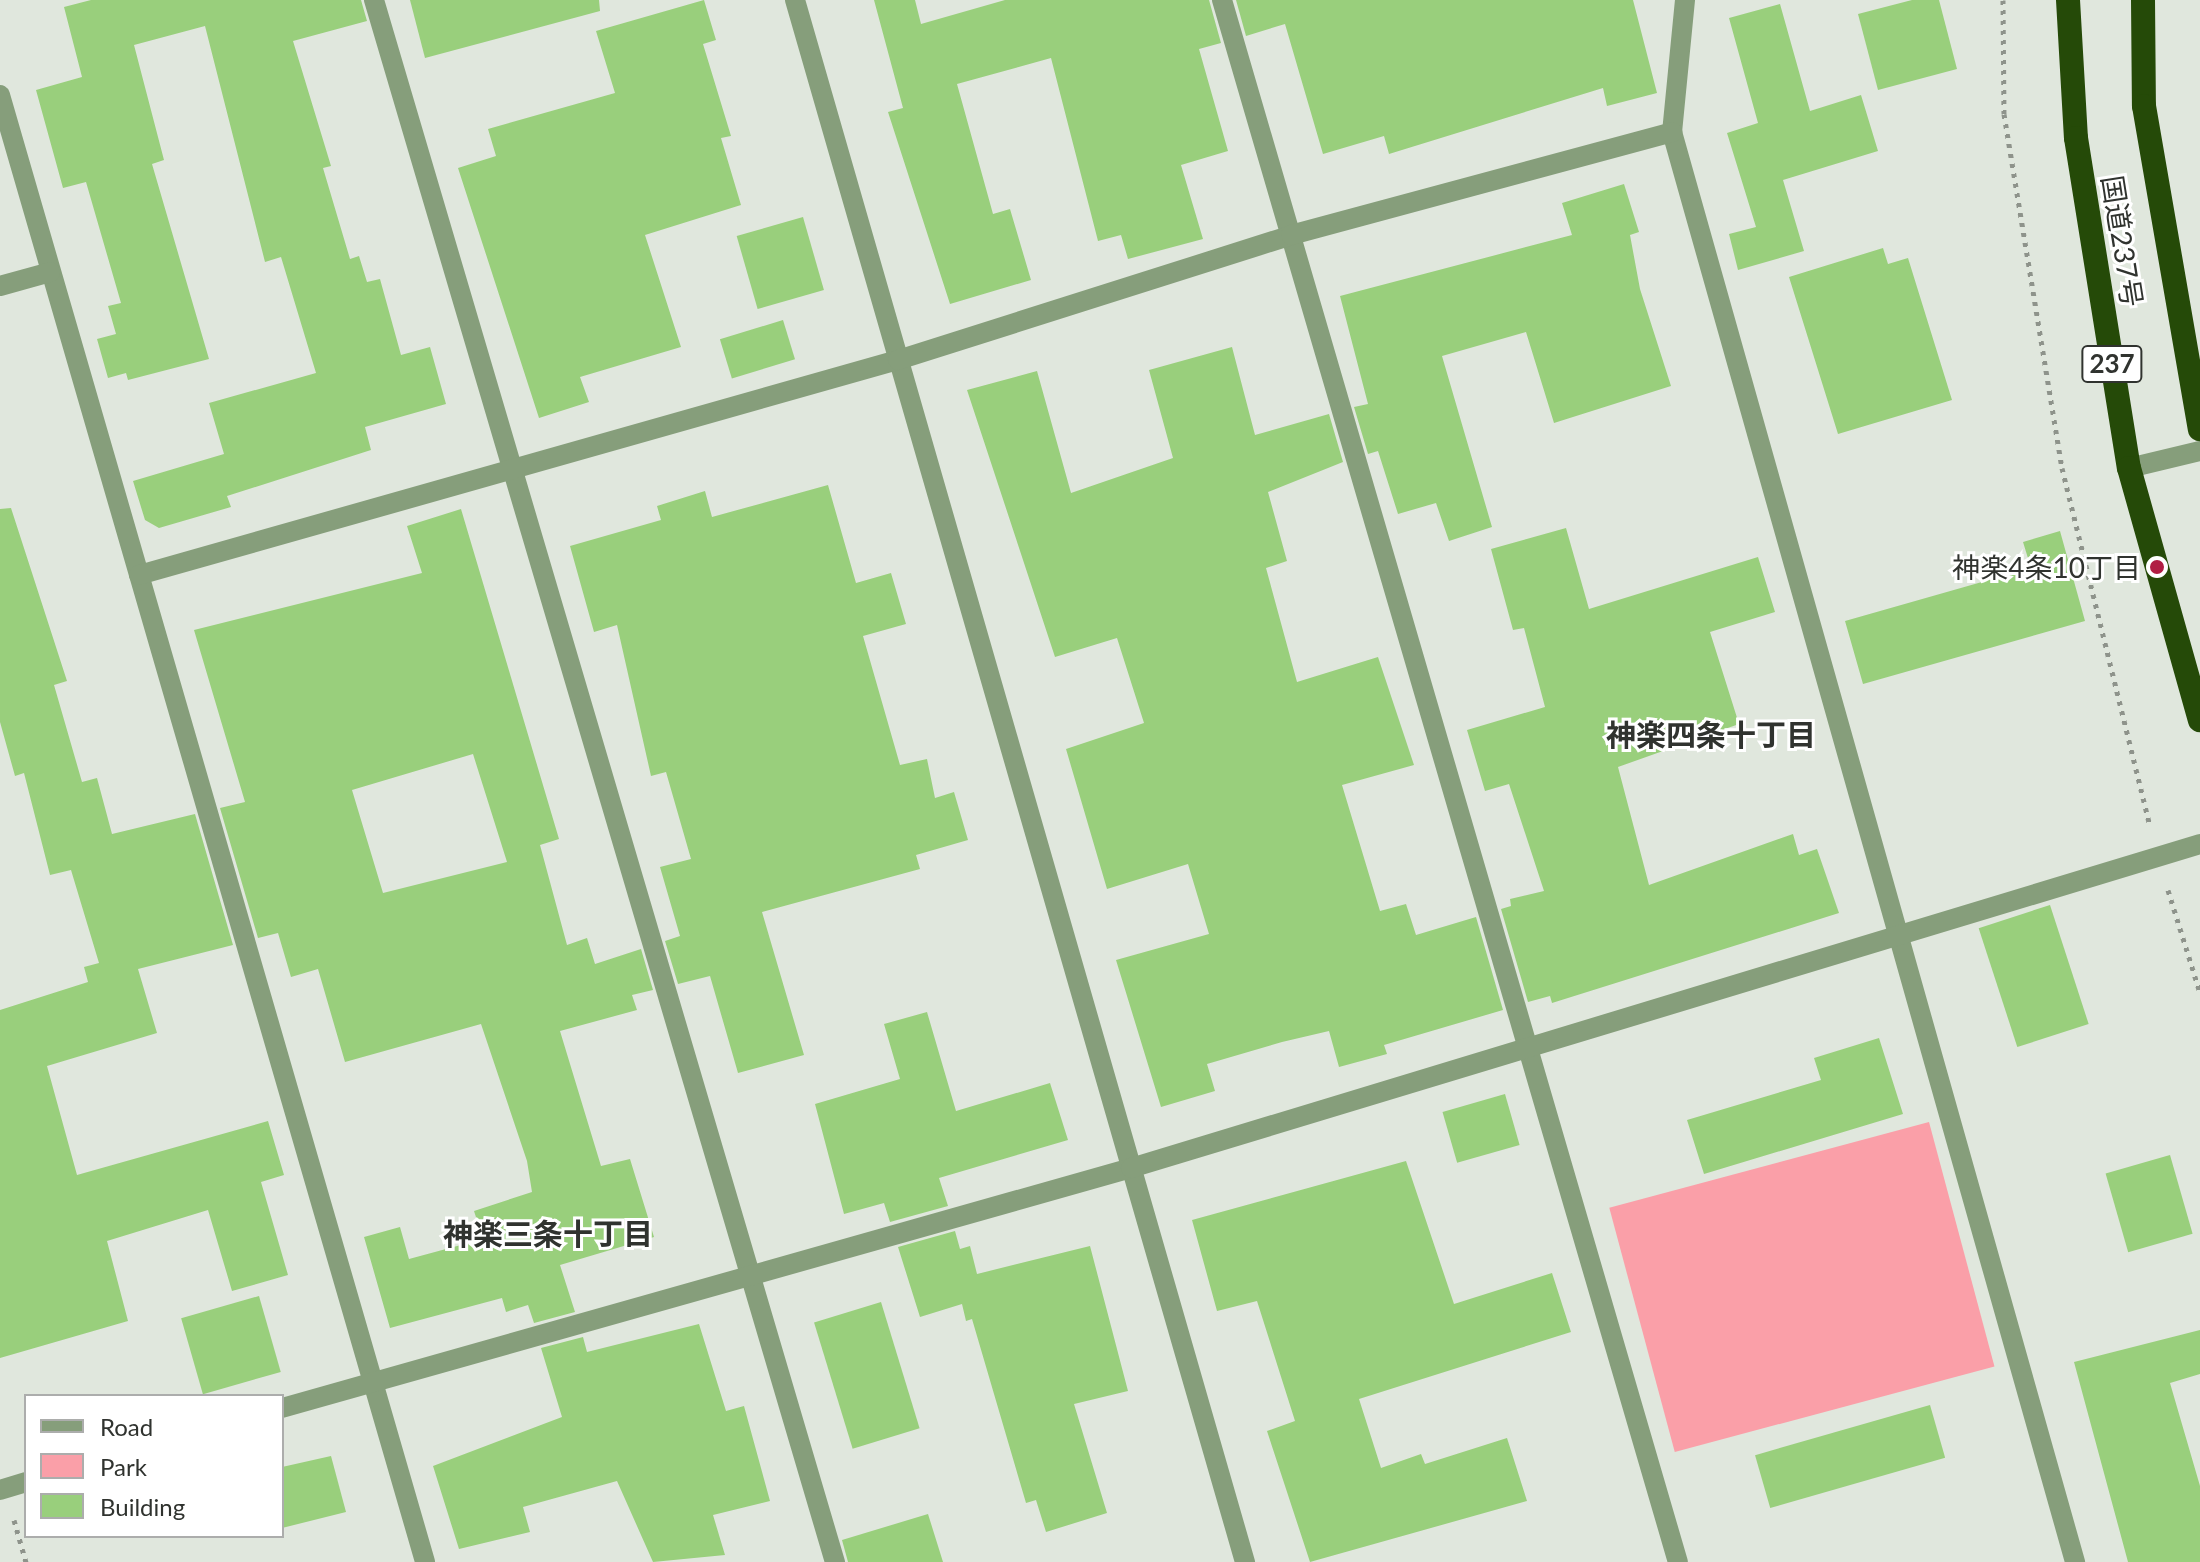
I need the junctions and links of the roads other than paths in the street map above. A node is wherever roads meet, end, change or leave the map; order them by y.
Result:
1 (374, 0) edge
2 (795, 0) edge
3 (1222, 0) edge
4 (1685, 0) edge
5 (2068, 0) edge
6 (2143, 0) edge
7 (0, 95) edge
8 (1672, 132) junction
9 (1291, 235) junction
10 (50, 272) junction
11 (0, 286) edge
12 (898, 360) junction
13 (2200, 429) edge
14 (2200, 451) edge
15 (2129, 468) junction
16 (510, 472) junction
17 (139, 575) junction
18 (2200, 720) edge
19 (2200, 844) edge
20 (1898, 934) junction
21 (1531, 1050) junction
22 (1131, 1168) junction
23 (751, 1271) junction
24 (374, 1381) junction
25 (284, 1407) edge
26 (24, 1483) edge
27 (0, 1490) edge
28 (425, 1562) edge
29 (835, 1562) edge
30 (1245, 1562) edge
31 (1678, 1562) edge
32 (2075, 1562) edge

1 - 16 street
2 - 12 street
3 - 9 street
4 - 8 street
5 - 15 highway, 国道237号 / 237
6 - 13 highway, 国道237号 / 237
7 - 10 street
8 - 9 street
8 - 20 street
9 - 12 street
9 - 21 street
10 - 11 street
10 - 17 street
12 - 16 street
12 - 22 street
14 - 15 street
15 - 18 highway, 国道237号 / 237
16 - 17 street
16 - 23 street
17 - 24 street
19 - 20 street
20 - 21 street
20 - 32 street
21 - 22 street
21 - 31 street
22 - 23 street
22 - 30 street
23 - 24 street
23 - 29 street
24 - 25 street
24 - 28 street
26 - 27 street

